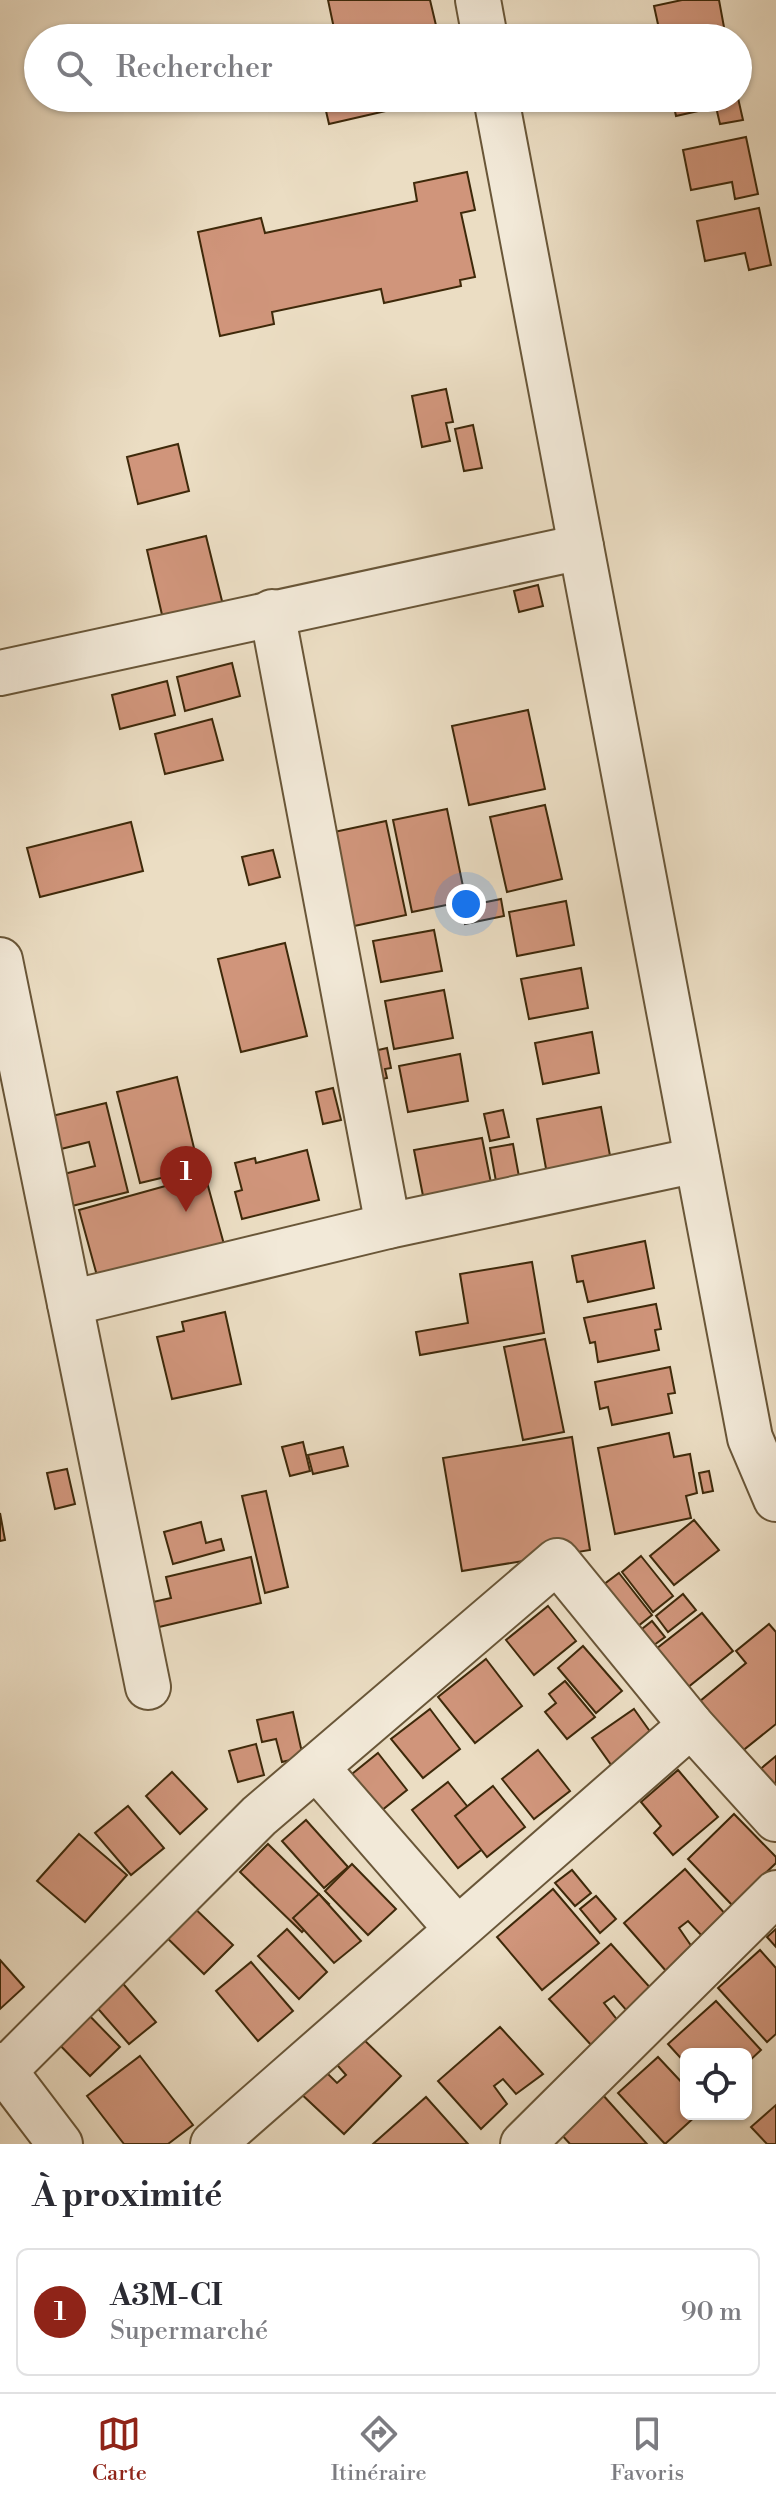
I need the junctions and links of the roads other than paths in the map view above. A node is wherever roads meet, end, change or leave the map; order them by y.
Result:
1 (478, 0) edge
2 (482, 24) edge
3 (499, 112) edge
4 (581, 547) junction
5 (272, 612) junction
6 (0, 673) edge
7 (0, 960) edge
8 (697, 1160) junction
9 (388, 1226) junction
10 (70, 1303) junction
11 (776, 1499) edge
12 (148, 1687) dead end
13 (691, 1725) junction
14 (316, 1767) junction
15 (776, 1819) edge
16 (776, 1893) edge
17 (457, 1929) junction
18 (2, 2068) edge
19 (60, 2144) edge
20 (213, 2144) edge
21 (523, 2144) edge

1 - 2 street
3 - 4 street
4 - 5 street
4 - 8 street
5 - 6 street
5 - 9 street
7 - 10 street
8 - 9 street
8 - 11 street
9 - 10 street
10 - 12 street
13 - 14 street
13 - 15 street
13 - 17 street
14 - 17 street
14 - 18 street
16 - 21 street
17 - 20 street
18 - 19 street

